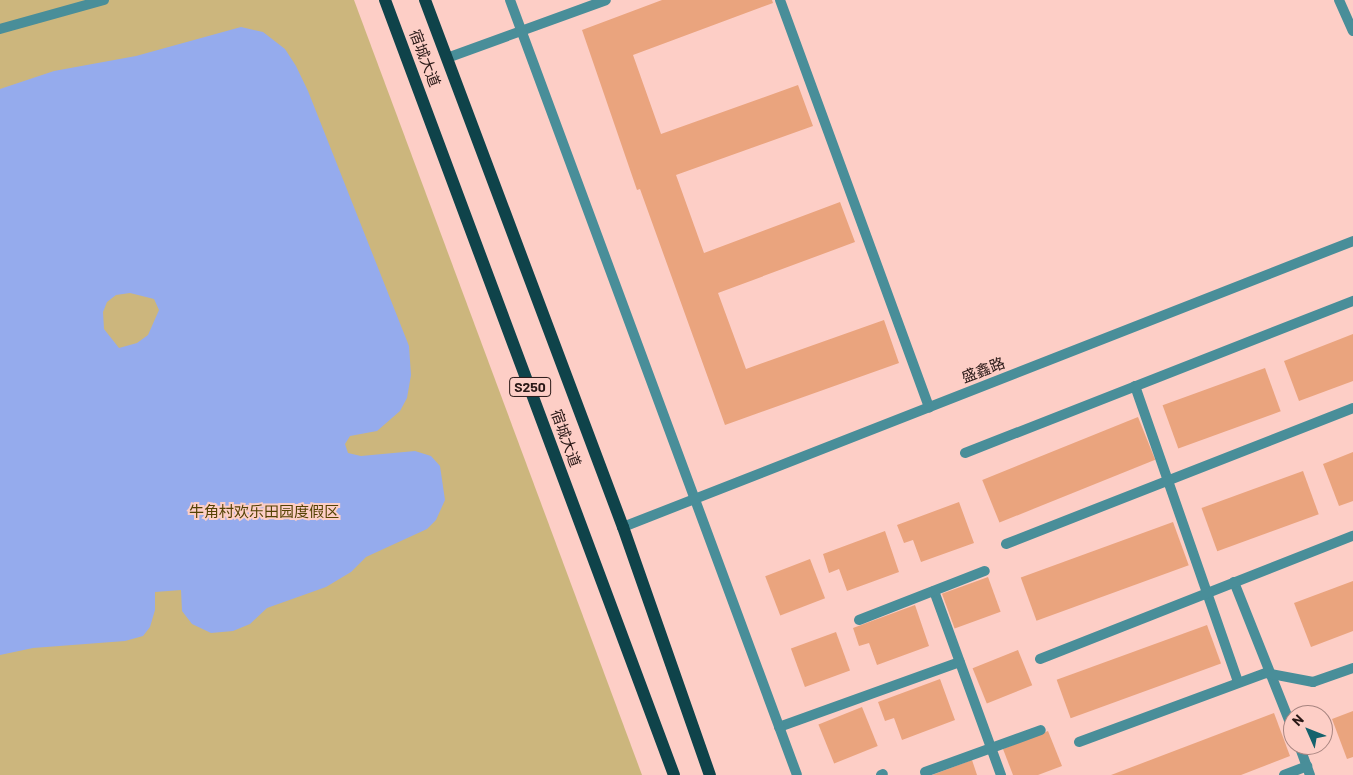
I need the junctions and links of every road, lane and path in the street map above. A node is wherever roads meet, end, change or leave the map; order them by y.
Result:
1 (104, 0) edge
2 (385, 0) edge
3 (425, 0) edge
4 (510, 0) edge
5 (606, 0) edge
6 (780, 0) edge
7 (1340, 0) edge
8 (0, 29) edge
9 (522, 30) junction
10 (1353, 31) edge
11 (447, 58) junction
12 (1353, 241) edge
13 (1353, 301) edge
14 (1135, 386) junction
15 (929, 408) junction
16 (1353, 408) edge
17 (965, 453) dead end
18 (1168, 480) junction
19 (695, 499) junction
20 (623, 527) junction
21 (1353, 536) edge
22 (1006, 544) dead end
23 (985, 571) dead end
24 (1234, 582) junction
25 (934, 591) junction
26 (1208, 593) junction
27 (859, 620) dead end
28 (1040, 659) dead end
29 (960, 662) junction
30 (1353, 668) edge
31 (1271, 674) junction
32 (1238, 681) junction
33 (1283, 705) edge
34 (779, 727) junction
35 (1041, 730) dead end
36 (1079, 742) dead end
37 (991, 748) junction
38 (1303, 755) edge
39 (1309, 770) edge
40 (925, 772) dead end
41 (674, 775) edge
42 (710, 775) edge
43 (797, 775) edge
44 (1001, 775) edge
45 (1284, 775) edge

1 - 8 street
2 - 41 main road, 宿城大道 / S250
3 - 11 main road, 宿城大道 / S250
4 - 9 street
5 - 9 street
6 - 15 street
7 - 10 street
9 - 11 street
9 - 19 street
11 - 20 main road, 宿城大道 / S250
12 - 15 street, 盛鑫路
13 - 14 street
14 - 17 street
14 - 18 street
15 - 19 street, 盛鑫路
16 - 18 street
18 - 22 street
18 - 26 street
19 - 20 street, 盛鑫路
19 - 34 street
20 - 42 main road, 宿城大道 / S250
21 - 24 street
23 - 25 street
24 - 26 street
24 - 31 street
25 - 27 street
25 - 29 street
26 - 28 street
26 - 32 street
29 - 34 street
29 - 37 street
30 - 31 street
31 - 32 street
31 - 33 street
32 - 36 street
34 - 43 street
35 - 37 street
37 - 40 street
37 - 44 street
38 - 39 street
39 - 45 street

